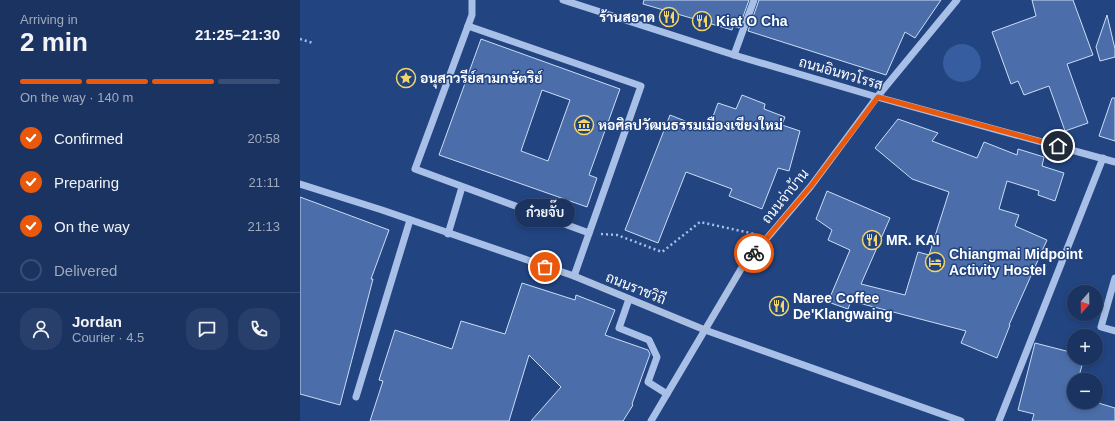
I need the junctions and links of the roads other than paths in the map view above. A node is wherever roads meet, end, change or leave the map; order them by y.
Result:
1 (472, 0) edge
2 (563, 0) edge
3 (754, 0) edge
4 (957, 0) edge
5 (468, 26) junction
6 (734, 55) junction
7 (878, 97) junction
8 (1103, 158) junction
9 (1115, 162) edge
10 (300, 184) edge
11 (462, 187) junction
12 (410, 220) junction
13 (589, 233) junction
14 (448, 234) junction
15 (574, 276) junction
16 (1115, 278) edge
17 (629, 299) junction
18 (705, 330) junction
19 (1115, 331) edge
20 (667, 394) junction
21 (356, 397) dead end
22 (651, 421) edge
23 (961, 421) edge
24 (999, 421) edge

1 - 5 street
2 - 6 street, ถนนอินทวโรรส
3 - 6 street
4 - 7 street, ถนนจ่าบ้าน
5 - 11 street
5 - 13 street
6 - 7 street, ถนนอินทวโรรส
7 - 8 street, ถนนอินทวโรรส
7 - 18 street, ถนนจ่าบ้าน
8 - 9 street, ถนนอินทวโรรส
8 - 24 street
10 - 12 street, ถนนราชวิถี
11 - 13 street
11 - 14 street
12 - 14 street, ถนนราชวิถี
12 - 21 street
13 - 15 street
14 - 15 street, ถนนราชวิถี
15 - 17 street, ถนนราชวิถี
16 - 19 street
17 - 18 street, ถนนราชวิถี
17 - 20 street
18 - 20 street, ถนนจ่าบ้าน
18 - 23 street, ถนนราชวิถี
20 - 22 street, ถนนจ่าบ้าน

